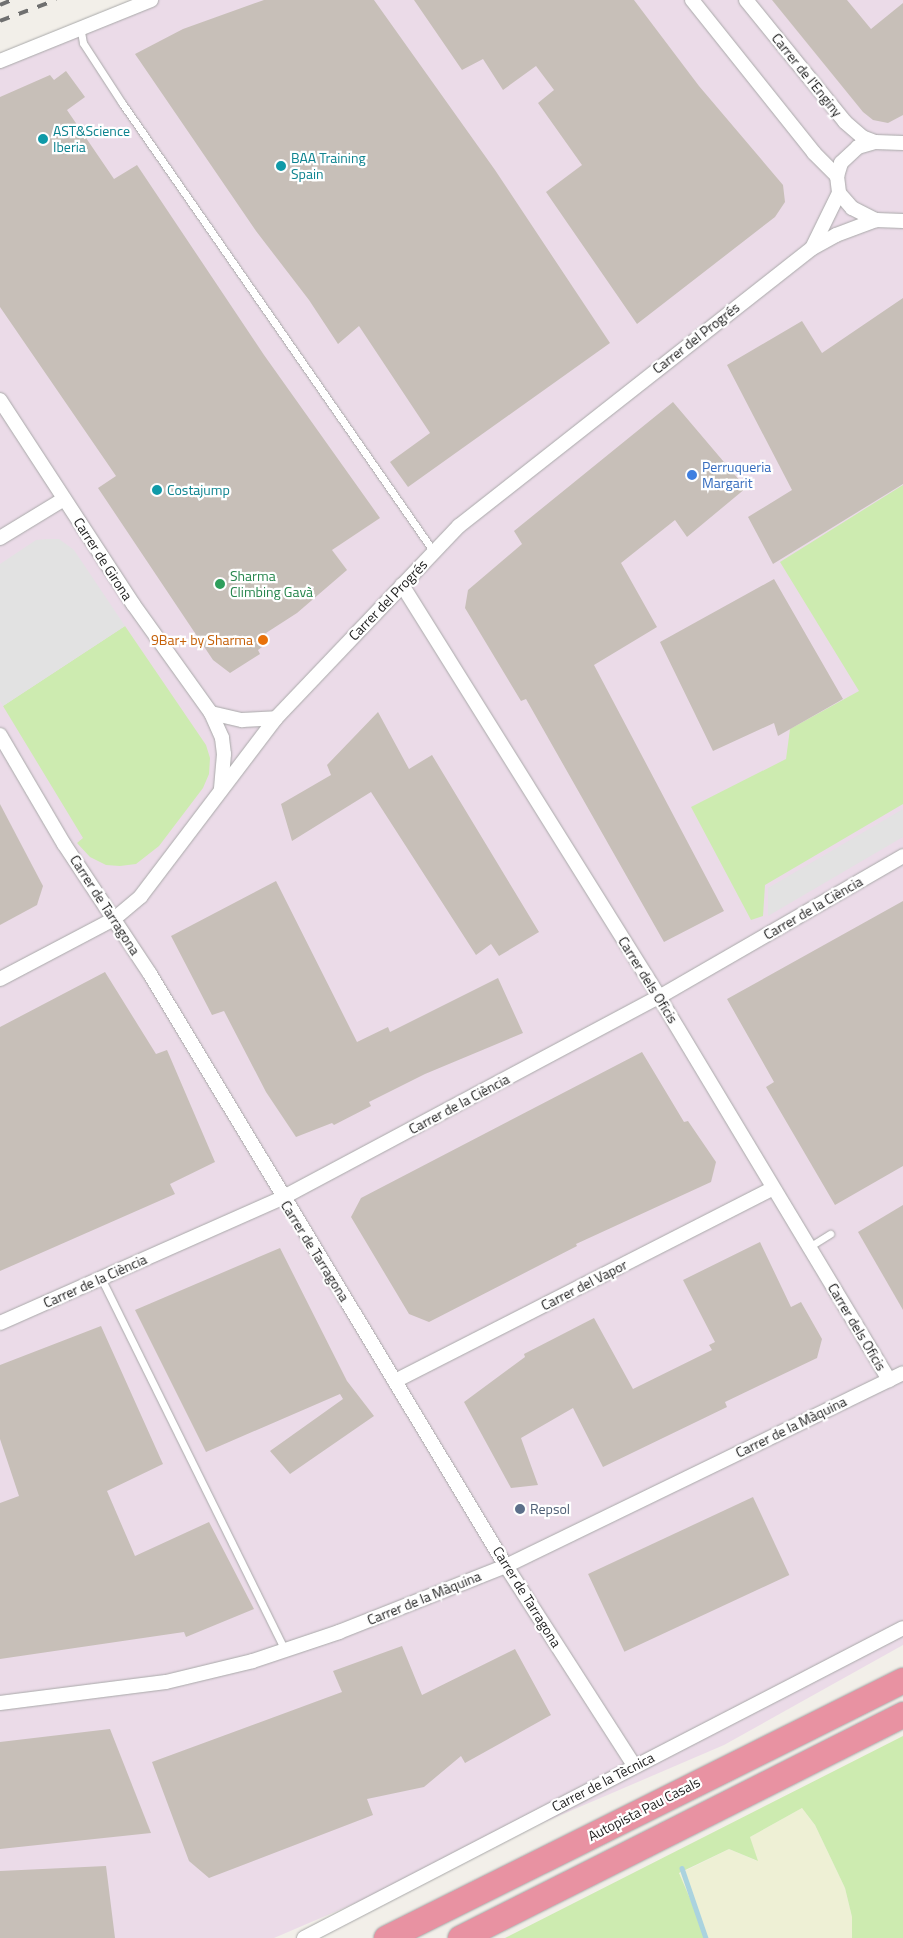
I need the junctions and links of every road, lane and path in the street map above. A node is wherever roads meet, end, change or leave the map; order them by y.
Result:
1 (151, 0) edge
2 (692, 0) edge
3 (746, 0) edge
4 (80, 26) junction
5 (0, 61) edge
6 (874, 142) junction
7 (902, 142) edge
8 (837, 176) junction
9 (839, 193) junction
10 (876, 220) junction
11 (901, 224) edge
12 (811, 249) junction
13 (0, 400) edge
14 (64, 499) junction
15 (0, 538) edge
16 (434, 552) junction
17 (402, 584) junction
18 (211, 713) junction
19 (276, 718) junction
20 (0, 735) edge
21 (221, 790) junction
22 (903, 856) edge
23 (114, 919) junction
24 (0, 978) edge
25 (660, 997) junction
26 (773, 1188) junction
27 (282, 1198) junction
28 (830, 1234) dead end
29 (809, 1247) junction
30 (101, 1278) junction
31 (0, 1324) edge
32 (903, 1372) edge
33 (889, 1380) junction
34 (395, 1381) junction
35 (506, 1566) junction
36 (903, 1628) edge
37 (285, 1650) junction
38 (903, 1680) edge
39 (0, 1703) edge
40 (903, 1714) edge
41 (634, 1766) junction
42 (304, 1938) edge
43 (386, 1938) edge
44 (460, 1938) edge

1 - 4 street
2 - 8 street
3 - 6 street, Carrer de l'Enginy
4 - 5 street
4 - 16 lane
6 - 7 street
6 - 8 street
8 - 9 street
9 - 10 street
9 - 12 street, Carrer del Progrés
10 - 11 street
10 - 12 street, Carrer del Progrés
12 - 16 street, Carrer del Progrés
13 - 14 street, Carrer de Girona
14 - 15 street
14 - 18 street, Carrer de Girona
16 - 17 street, Carrer del Progrés
17 - 19 street, Carrer del Progrés
17 - 25 street, Carrer dels Oficis
18 - 19 street
18 - 21 street, Carrer de Girona
19 - 21 street, Carrer del Progrés
20 - 23 street, Carrer de Tarragona
21 - 23 street, Carrer del Progrés
22 - 25 street, Carrer de la Ciència
23 - 24 street, Carrer del Progrés
23 - 27 street, Carrer de Tarragona
25 - 26 street, Carrer dels Oficis
25 - 27 street, Carrer de la Ciència
26 - 29 street, Carrer dels Oficis
26 - 34 street, Carrer del Vapor
27 - 30 street, Carrer de la Ciència
27 - 34 street, Carrer de Tarragona
28 - 29 lane
29 - 33 street, Carrer dels Oficis
30 - 31 street, Carrer de la Ciència
30 - 37 lane
32 - 33 street, Carrer de la Màquina
33 - 35 street, Carrer de la Màquina
34 - 35 street, Carrer de Tarragona
35 - 37 street, Carrer de la Màquina
35 - 41 street, Carrer de Tarragona
36 - 41 street, Carrer de la Tècnica
37 - 39 street, Carrer de la Màquina
38 - 43 highway, Autopista Pau Casals
40 - 44 highway
41 - 42 street, Carrer de la Tècnica

